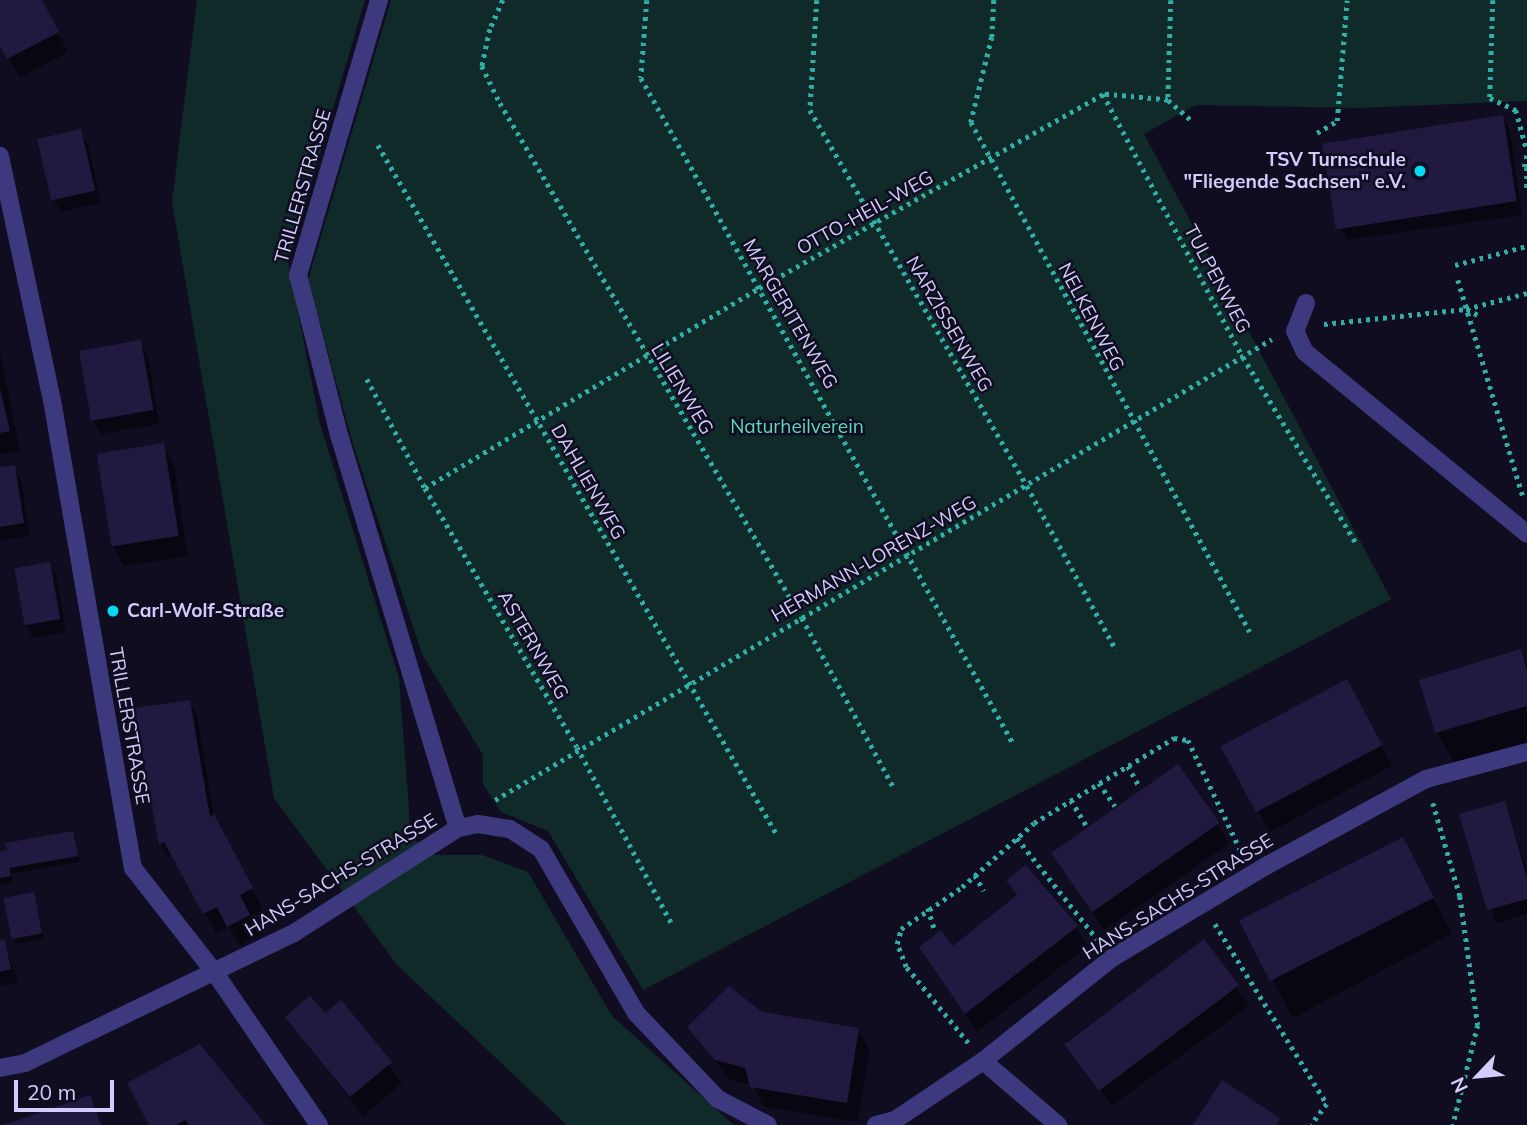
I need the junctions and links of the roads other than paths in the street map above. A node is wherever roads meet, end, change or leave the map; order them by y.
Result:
1 (379, 0) edge
2 (0, 156) edge
3 (1306, 303) dead end
4 (1527, 534) edge
5 (1527, 752) edge
6 (458, 828) junction
7 (215, 973) junction
8 (983, 1061) junction
9 (0, 1068) edge
10 (319, 1125) edge
11 (768, 1125) edge
12 (876, 1125) edge
13 (1058, 1125) edge

1 - 6 street, TRILLERSTRASSE
2 - 7 street, TRILLERSTRASSE
3 - 4 street
5 - 8 street, HANS-SACHS-STRASSE
6 - 7 street, HANS-SACHS-STRASSE
6 - 11 street, HANS-SACHS-STRASSE
7 - 9 street
7 - 10 street, TRILLERSTRASSE
8 - 12 street, HANS-SACHS-STRASSE
8 - 13 street

